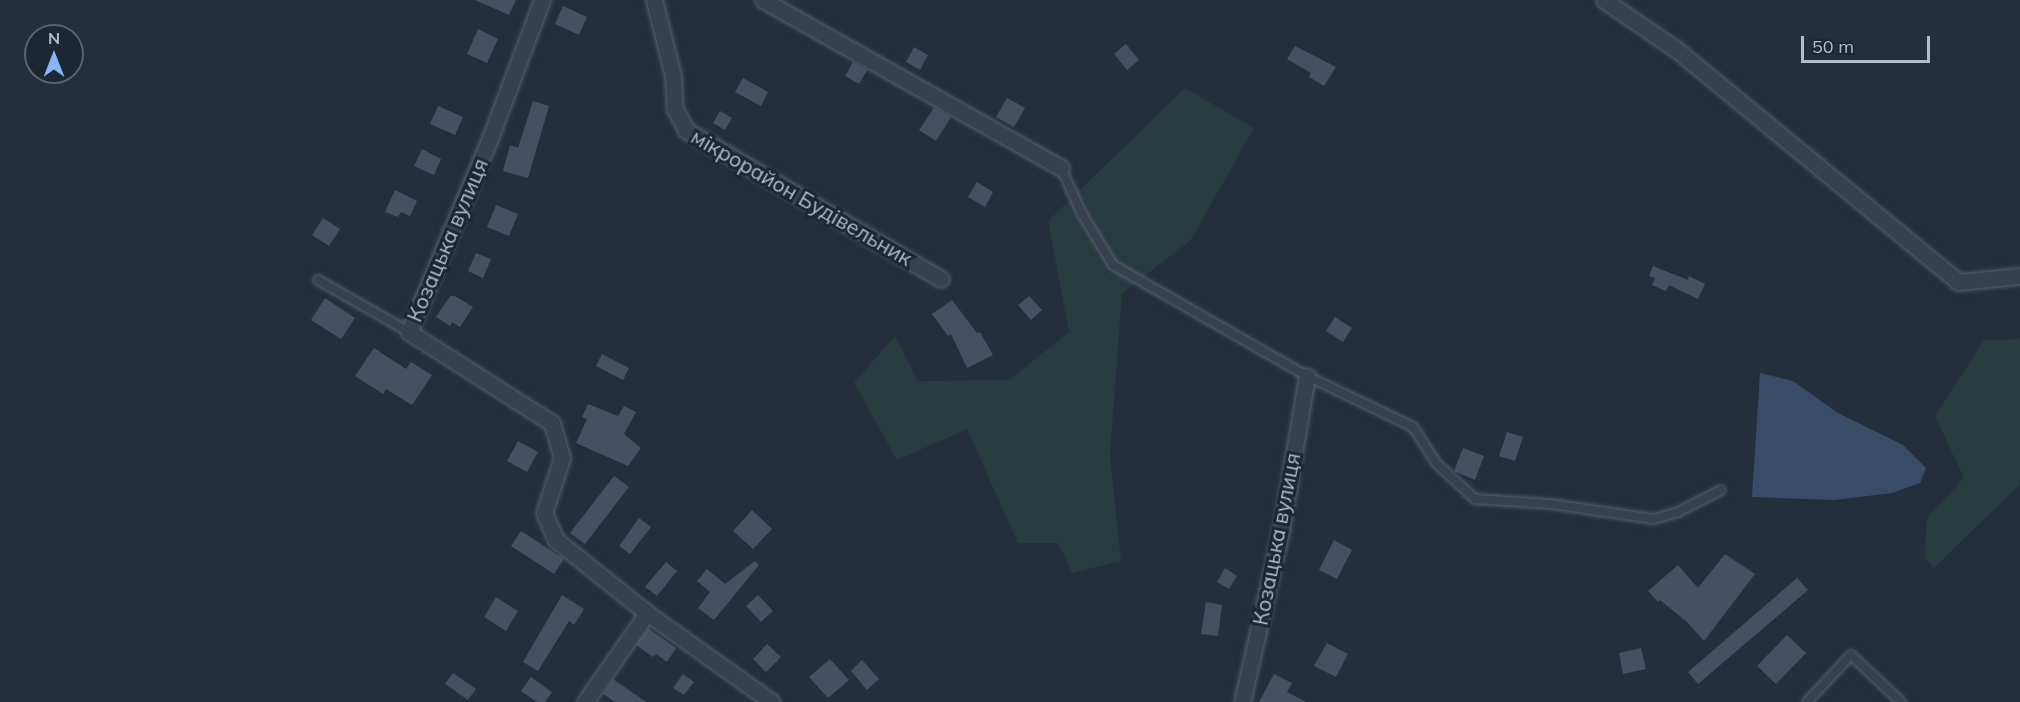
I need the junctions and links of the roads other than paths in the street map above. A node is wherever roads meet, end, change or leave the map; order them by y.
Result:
1 (542, 0) edge
2 (654, 0) edge
3 (763, 0) edge
4 (1604, 0) edge
5 (1061, 168) joint
6 (2020, 276) edge
7 (941, 279) dead end
8 (318, 280) dead end
9 (409, 332) junction
10 (1307, 376) junction
11 (1721, 490) dead end
12 (647, 613) junction
13 (585, 702) edge
14 (772, 702) edge
15 (1242, 702) edge
16 (1807, 702) edge
17 (1901, 702) edge

1 - 9 street, Козацька вулиця
2 - 7 street, мікрорайон Будівельник
3 - 5 street
4 - 6 street
5 - 10 lane
8 - 9 lane
9 - 12 street, Козацька вулиця
10 - 11 lane
10 - 15 street, Козацька вулиця
12 - 13 street
12 - 14 street, Козацька вулиця
16 - 17 lane

